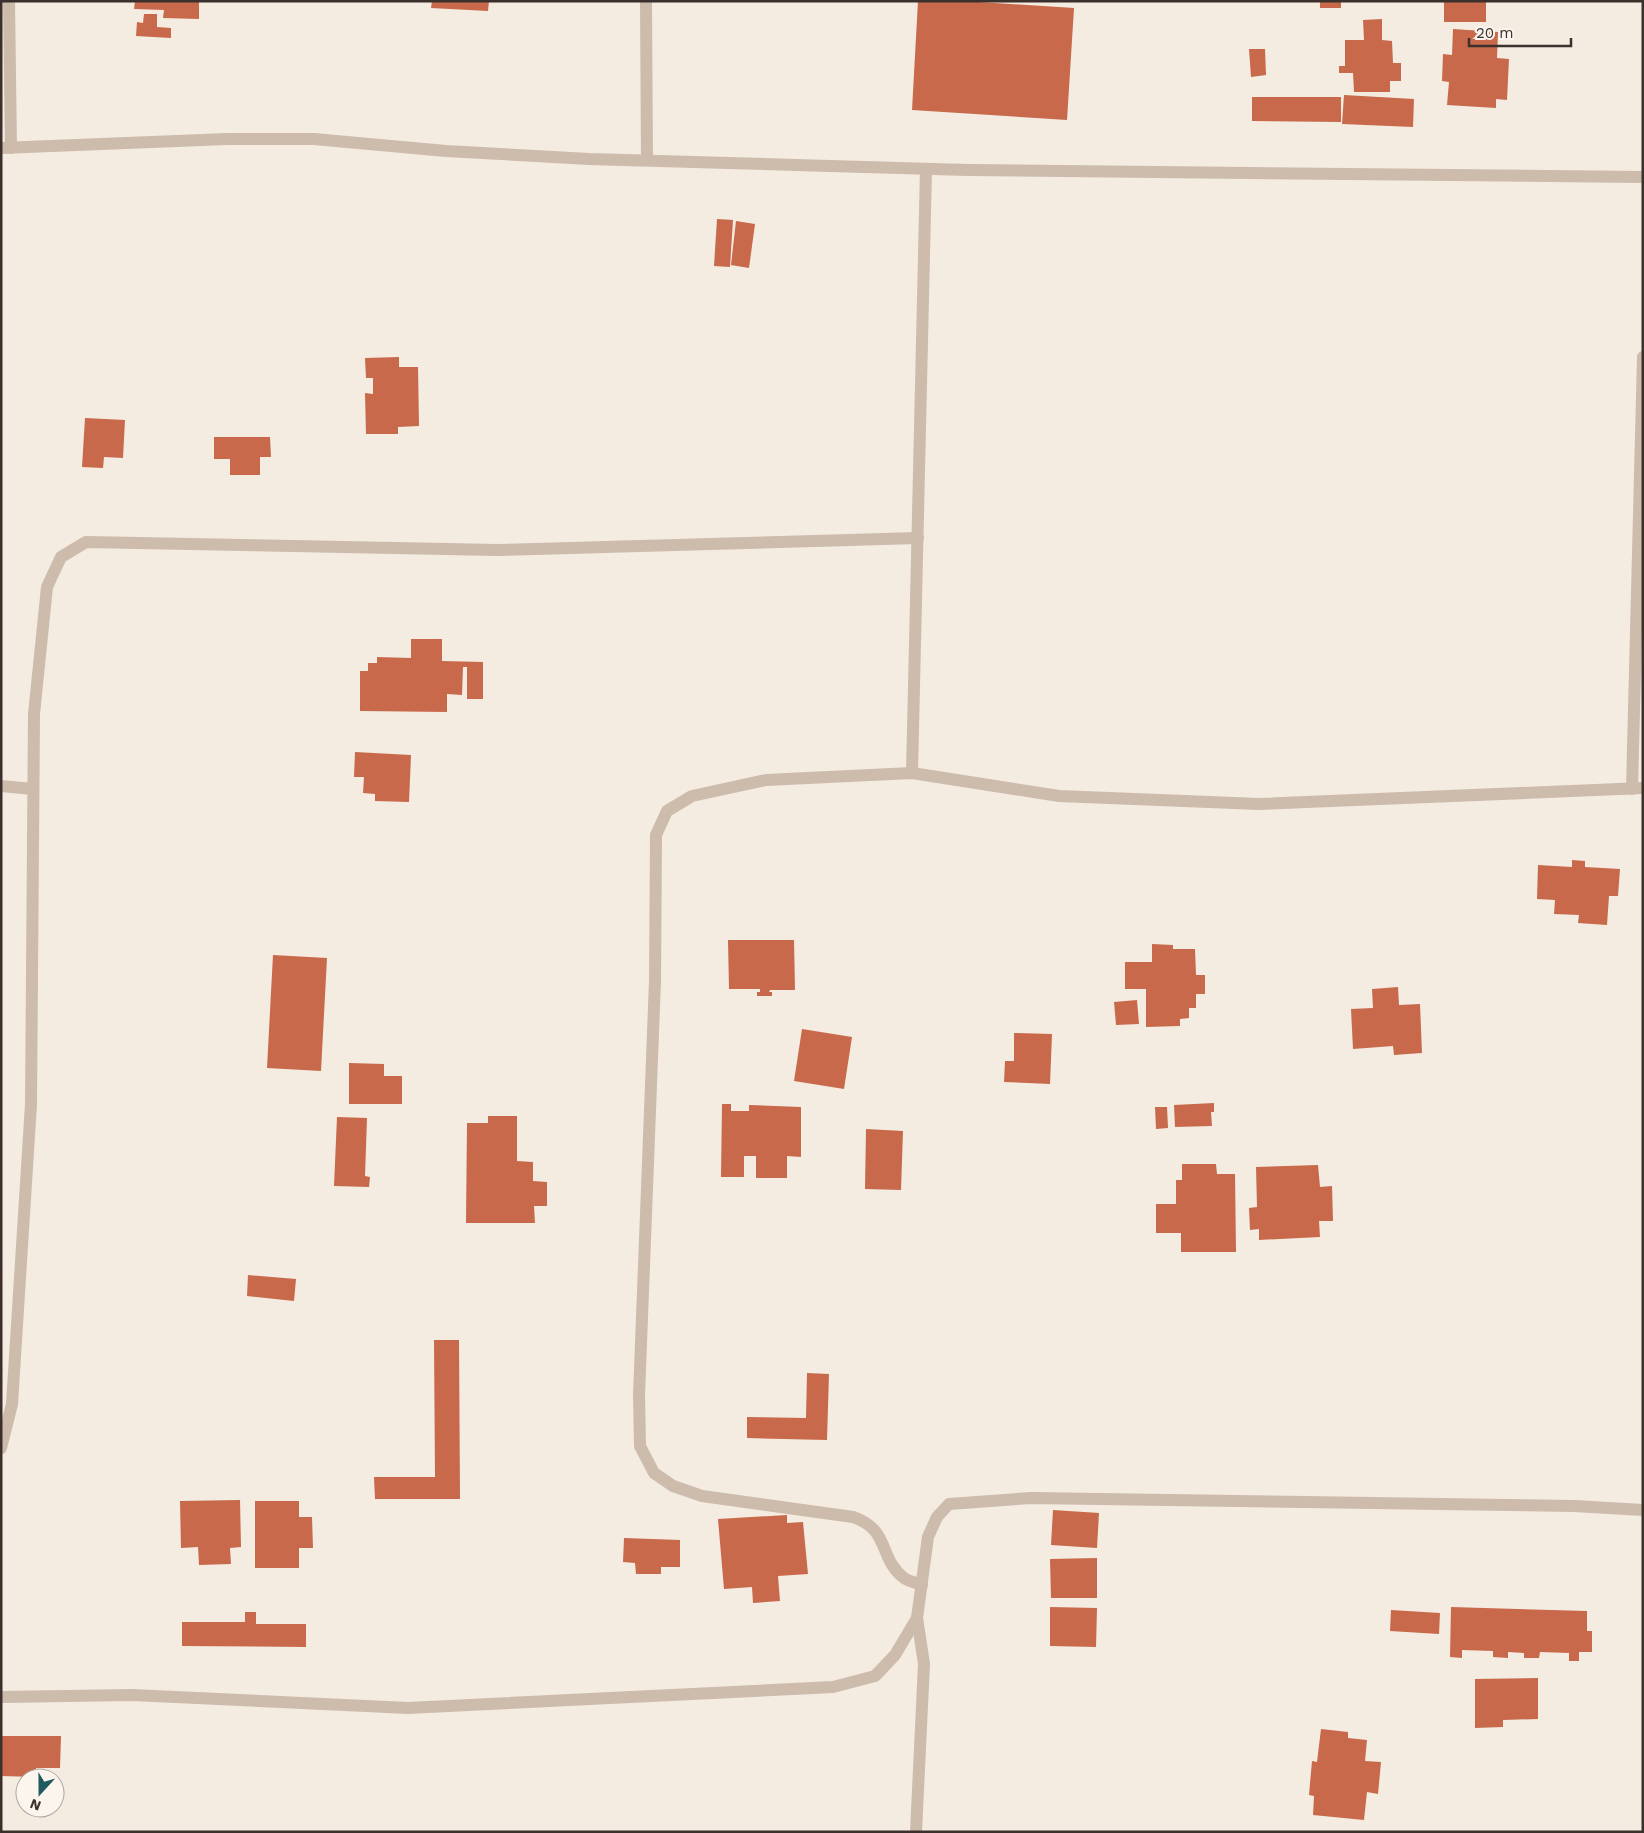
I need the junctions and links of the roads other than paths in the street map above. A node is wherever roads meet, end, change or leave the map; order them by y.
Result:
1 (9, 1) edge
2 (646, 1) edge
3 (6, 148) edge
4 (647, 160) junction
5 (926, 169) junction
6 (1643, 177) edge
7 (1643, 357) edge
8 (918, 538) junction
9 (912, 773) junction
10 (1, 786) edge
11 (33, 788) junction
12 (1637, 788) edge
13 (1, 1448) edge
14 (1643, 1510) edge
15 (922, 1585) junction
16 (918, 1618) junction
17 (1, 1697) edge
18 (916, 1832) edge

1 - 3 street
2 - 4 street
3 - 4 street
4 - 5 street
5 - 6 street
5 - 8 street
7 - 12 street
8 - 9 street
8 - 11 street
9 - 12 street
9 - 15 street
10 - 11 street
11 - 13 street
14 - 15 street
15 - 16 street
16 - 17 street
16 - 18 street

